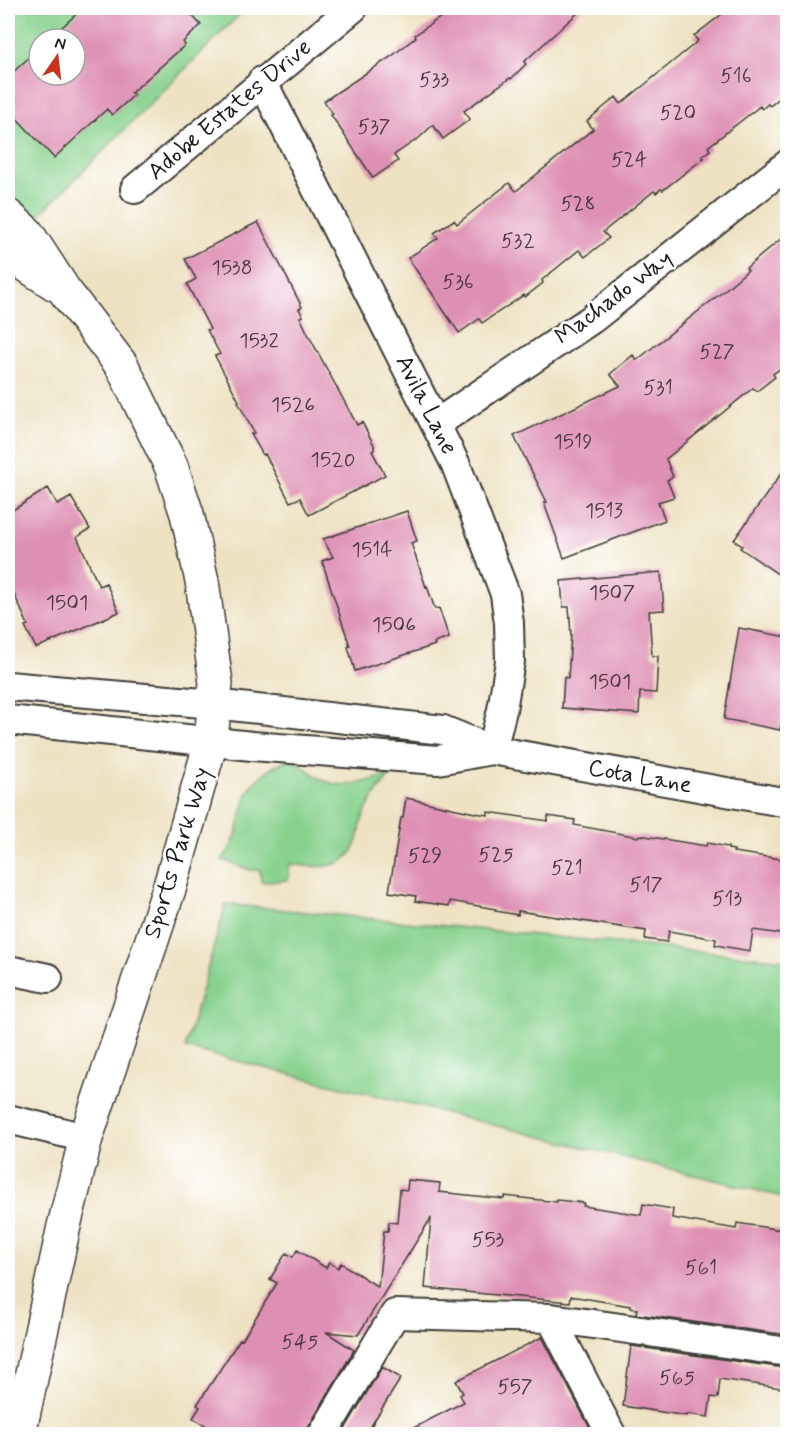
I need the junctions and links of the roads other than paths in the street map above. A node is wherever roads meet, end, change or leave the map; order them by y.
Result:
1 (353, 8) edge
2 (262, 81) junction
3 (788, 164) edge
4 (135, 189) dead end
5 (8, 216) edge
6 (8, 254) edge
7 (64, 290) junction
8 (436, 424) junction
9 (8, 686) edge
10 (214, 704) junction
11 (8, 720) edge
12 (211, 742) junction
13 (492, 750) junction
14 (788, 803) edge
15 (8, 970) edge
16 (48, 978) dead end
17 (8, 1119) edge
18 (86, 1138) junction
19 (551, 1318) junction
20 (788, 1352) edge
21 (19, 1434) edge
22 (323, 1434) edge
23 (611, 1434) edge

1 - 2 street, Adobe Estates Drive
2 - 4 street, Adobe Estates Drive
2 - 8 street, Avila Lane
3 - 8 street, Machado Way
5 - 7 street, Sports Park Way
6 - 7 street, Sports Park Way
7 - 10 street, Sports Park Way
8 - 13 street, Avila Lane
9 - 10 street, Cota Lane
10 - 12 street, Sports Park Way
10 - 13 street, Cota Lane
11 - 12 street, Cota Lane
12 - 13 street, Cota Lane
12 - 18 street, Sports Park Way
13 - 14 street, Cota Lane
15 - 16 street
17 - 18 street
18 - 21 street, Sports Park Way
19 - 20 street
19 - 22 street
19 - 23 street

